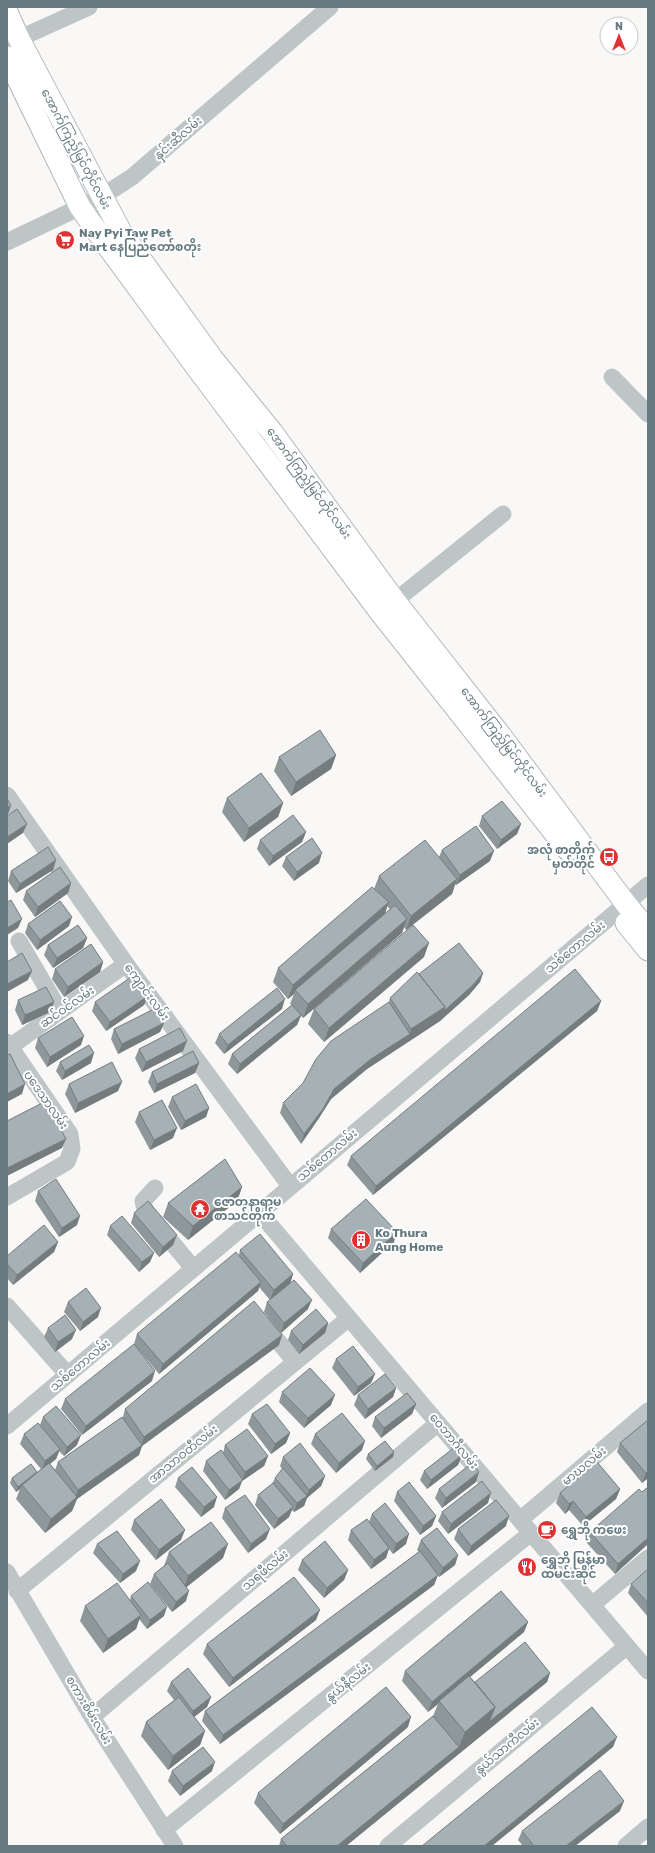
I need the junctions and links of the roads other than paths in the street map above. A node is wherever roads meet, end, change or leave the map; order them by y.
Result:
1 (89, 7) edge
2 (330, 7) edge
3 (7, 12) edge
4 (13, 42) edge
5 (7, 58) edge
6 (101, 197) junction
7 (80, 207) junction
8 (7, 242) edge
9 (612, 377) dead end
10 (218, 380) junction
11 (648, 414) edge
12 (503, 514) dead end
13 (388, 606) junction
14 (7, 795) edge
15 (648, 885) edge
16 (621, 908) junction
17 (648, 930) edge
18 (19, 941) dead end
19 (648, 950) edge
20 (126, 964) junction
21 (60, 1011) junction
22 (8, 1046) edge
23 (290, 1186) junction
24 (155, 1188) dead end
25 (7, 1197) edge
26 (259, 1212) junction
27 (194, 1268) junction
28 (7, 1306) edge
29 (254, 1310) edge
30 (349, 1318) junction
31 (295, 1362) junction
32 (68, 1375) junction
33 (648, 1411) edge
34 (438, 1423) junction
35 (7, 1426) edge
36 (520, 1520) junction
37 (531, 1533) junction
38 (648, 1558) edge
39 (7, 1572) edge
40 (17, 1591) junction
41 (592, 1605) junction
42 (627, 1646) junction
43 (648, 1671) edge
44 (92, 1717) junction
45 (648, 1827) edge
46 (164, 1830) junction
47 (175, 1846) edge
48 (388, 1846) edge
49 (626, 1846) edge

1 - 4 street
2 - 6 street, နှင်းဆီလမ်း
3 - 4 main road, အောက်ကြည့်မြင်တိုင်လမ်း
4 - 6 main road, အောက်ကြည့်မြင်တိုင်လမ်း
5 - 7 main road, အောက်ကြည့်မြင်တိုင်လမ်း
6 - 7 street, နှင်းဆီလမ်း
6 - 10 main road, အောက်ကြည့်မြင်တိုင်လမ်း
7 - 8 street, နှင်းဆီလမ်း
7 - 10 main road, အောက်ကြည့်မြင်တိုင်လမ်း
9 - 11 street
10 - 13 main road, အောက်ကြည့်မြင်တိုင်လမ်း
12 - 13 street
13 - 16 main road, အောက်ကြည့်မြင်တိုင်လမ်း
14 - 20 street, ကျောင်းလမ်း
15 - 16 street, သစ်တောလမ်း
16 - 17 main road, အောက်ကြည့်မြင်တိုင်လမ်း
16 - 19 main road, အောက်ကြည့်မြင်တိုင်လမ်း
16 - 23 street, သစ်တောလမ်း
18 - 21 street
20 - 21 street, ဆင်ဝင်လမ်း
20 - 23 street, ကျောင်းလမ်း
21 - 22 street, ဆင်ဝင်လမ်း
22 - 25 street, ပဒေသာလမ်း
23 - 26 street, သစ်တောလမ်း
24 - 27 street
26 - 27 street, သစ်တောလမ်း
26 - 30 street, ဝေဘာဂီလမ်း
27 - 32 street, သစ်တောလမ်း
28 - 32 street
29 - 31 street
30 - 31 street, အာသာဝတီလမ်း
30 - 34 street, ဝေဘာဂီလမ်း
31 - 40 street, အာသာဝတီလမ်း
32 - 35 street, သစ်တောလမ်း
33 - 36 street, မာဃလမ်း
34 - 36 street, ဝေဘာဂီလမ်း
34 - 44 street, သရဖီလမ်း
36 - 37 street, ဝေဘာဂီလမ်း
37 - 41 street, ဝေဘာဂီလမ်း
37 - 46 street, နွယ်နီလမ်း
38 - 41 street
39 - 40 street, စကားစိမ်းလမ်း
40 - 44 street, စကားစိမ်းလမ်း
41 - 42 street, ဝေဘာဂီလမ်း
42 - 43 street, ဝေဘာဂီလမ်း
42 - 48 street, နွယ်သာကီလမ်း
44 - 46 street, စကားစိမ်းလမ်း
45 - 49 street
46 - 47 street, စကားစိမ်းလမ်း

